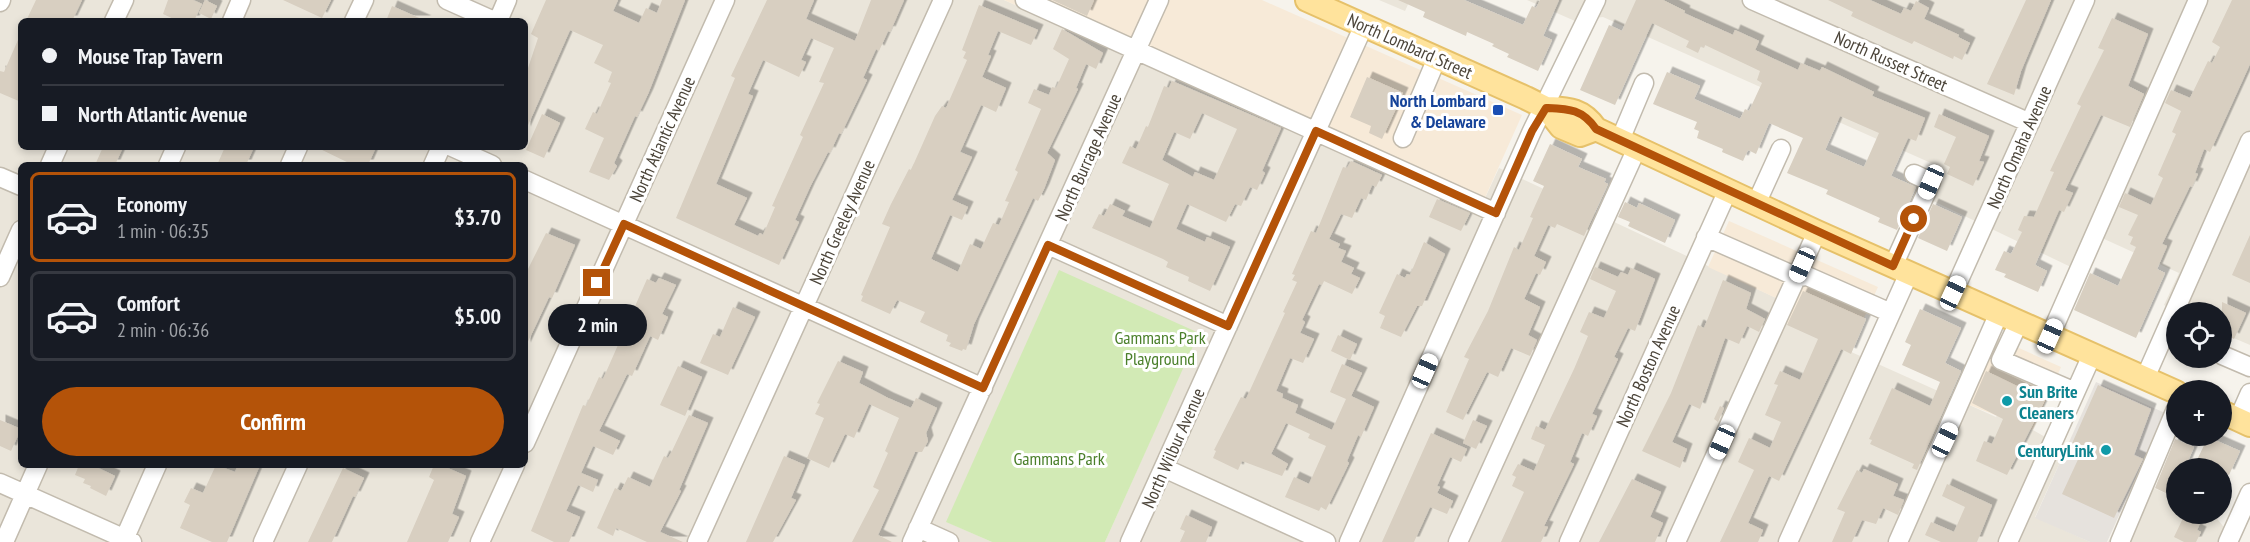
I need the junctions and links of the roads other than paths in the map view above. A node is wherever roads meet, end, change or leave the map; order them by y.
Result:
1 (124, 0) edge
2 (241, 0) edge
3 (364, 0) edge
4 (447, 0) edge
5 (507, 0) edge
6 (725, 0) edge
7 (943, 0) edge
8 (1025, 0) edge
9 (1159, 0) edge
10 (1307, 0) edge
11 (1596, 0) edge
12 (1752, 0) edge
13 (2085, 0) edge
14 (2198, 0) edge
15 (115, 18) edge
16 (233, 18) edge
17 (355, 18) edge
18 (489, 18) edge
19 (498, 18) edge
20 (1364, 25) junction
21 (1136, 49) junction
22 (1437, 58) junction
23 (1644, 83) dead end
24 (1546, 108) junction
25 (2030, 123) junction
26 (1316, 131) junction
27 (1403, 138) dead end
28 (2250, 141) edge
29 (1628, 144) junction
30 (1781, 149) dead end
31 (459, 150) edge
32 (485, 162) edge
33 (1914, 174) dead end
34 (0, 177) edge
35 (528, 181) edge
36 (18, 185) edge
37 (1728, 190) junction
38 (1756, 204) junction
39 (1496, 213) junction
40 (624, 224) junction
41 (1816, 232) junction
42 (18, 237) edge
43 (1706, 237) junction
44 (1048, 245) junction
45 (1901, 270) junction
46 (0, 277) edge
47 (1797, 277) junction
48 (1953, 293) junction
49 (2183, 302) edge
50 (804, 307) junction
51 (1891, 313) junction
52 (2009, 318) junction
53 (1228, 326) junction
54 (2050, 336) junction
55 (2166, 341) edge
56 (2092, 355) junction
57 (2232, 359) edge
58 (2250, 367) edge
59 (2145, 378) junction
60 (2166, 387) edge
61 (983, 388) junction
62 (2075, 392) junction
63 (2250, 393) edge
64 (2237, 419) edge
65 (2166, 433) edge
66 (528, 436) edge
67 (37, 468) edge
68 (156, 468) edge
69 (297, 468) edge
70 (514, 468) edge
71 (1164, 468) junction
72 (0, 483) edge
73 (2250, 494) edge
74 (25, 495) junction
75 (915, 535) edge
76 (127, 541) edge
77 (2230, 541) edge
78 (4, 542) edge
79 (263, 542) edge
80 (480, 542) edge
81 (697, 542) edge
82 (949, 542) edge
83 (1130, 542) edge
84 (1326, 542) edge
85 (1349, 542) edge
86 (1458, 542) edge
87 (1569, 542) edge
88 (1676, 542) edge
89 (1788, 542) edge
90 (1898, 542) edge
91 (2008, 542) edge
92 (2120, 542) edge

1 - 15 street
2 - 16 street
3 - 17 street
4 - 18 street
5 - 19 street
6 - 40 street, North Atlantic Avenue
7 - 50 street, North Greeley Avenue
8 - 21 street
9 - 21 street, North Burrage Avenue
10 - 20 main road, North Lombard Street
11 - 24 street
12 - 25 street, North Russet Street
13 - 25 street, North Omaha Avenue
14 - 54 street
20 - 22 main road, North Lombard Street
20 - 26 street, North Wilbur Avenue
21 - 26 street
21 - 44 street, North Burrage Avenue
22 - 24 main road, North Lombard Street
22 - 27 street
23 - 29 street
24 - 29 main road, North Lombard Street
24 - 39 street
25 - 48 street, North Omaha Avenue
26 - 39 street
26 - 53 street, North Wilbur Avenue
28 - 49 street
29 - 37 main road, North Lombard Street
29 - 86 street
30 - 38 street
31 - 32 street
33 - 45 street
34 - 36 street
35 - 40 street
37 - 38 main road, North Lombard Street
37 - 43 street, North Boston Avenue
38 - 41 main road, North Lombard Street
39 - 85 street
40 - 50 street
40 - 66 street, North Atlantic Avenue
41 - 45 main road, North Lombard Street
41 - 47 street
42 - 46 street
43 - 47 street
43 - 87 street, North Boston Avenue
44 - 53 street
44 - 61 street, North Burrage Avenue
45 - 48 main road, North Lombard Street
45 - 51 street
47 - 51 street
47 - 88 street
48 - 52 main road, North Lombard Street
50 - 61 street
50 - 81 street, North Greeley Avenue
51 - 89 street
52 - 54 main road, North Lombard Street
52 - 62 street
52 - 90 street
53 - 71 street, North Wilbur Avenue
54 - 56 main road, North Lombard Street
55 - 59 street
56 - 59 main road, North Lombard Street
56 - 62 street
57 - 58 street
59 - 60 main road, North Lombard Street
61 - 75 street, North Burrage Avenue
62 - 91 street
63 - 64 street
65 - 92 street
67 - 74 street
68 - 76 street
69 - 79 street
70 - 80 street
71 - 83 street, North Wilbur Avenue
71 - 84 street
72 - 74 street
73 - 77 street
74 - 76 street
74 - 78 street
75 - 82 street

